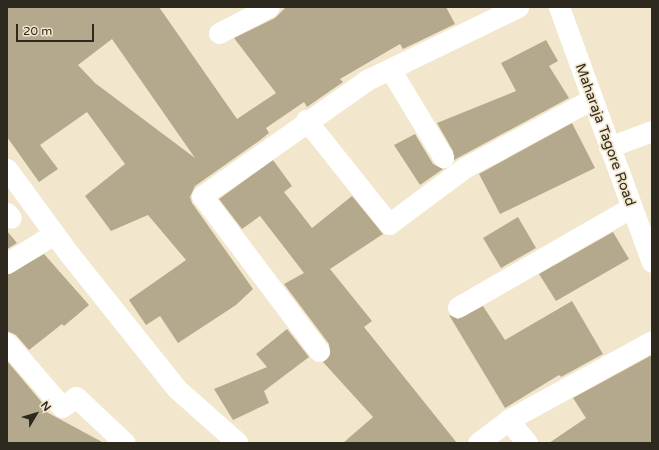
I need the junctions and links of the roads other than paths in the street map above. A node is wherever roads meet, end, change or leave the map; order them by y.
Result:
1 (518, 7) edge
2 (559, 7) edge
3 (265, 8) edge
4 (219, 33) dead end
5 (390, 69) junction
6 (592, 99) junction
7 (306, 120) junction
8 (652, 131) edge
9 (609, 147) junction
10 (443, 157) dead end
11 (7, 169) edge
12 (630, 208) junction
13 (54, 234) junction
14 (652, 262) edge
15 (7, 263) edge
16 (458, 306) dead end
17 (652, 341) edge
18 (7, 343) edge
19 (319, 351) dead end
20 (508, 420) junction
21 (125, 443) edge
22 (238, 443) edge
23 (478, 443) edge
24 (527, 443) edge

1 - 5 street
2 - 6 street, Maharaja Tagore Road
3 - 4 street
5 - 7 street
5 - 10 street
6 - 7 street
6 - 9 street, Maharaja Tagore Road
7 - 19 street
8 - 9 street
9 - 12 street, Maharaja Tagore Road
11 - 13 street
12 - 14 street, Maharaja Tagore Road
12 - 16 street
13 - 15 street
13 - 22 street
17 - 20 street
18 - 21 street
20 - 23 street
20 - 24 street

